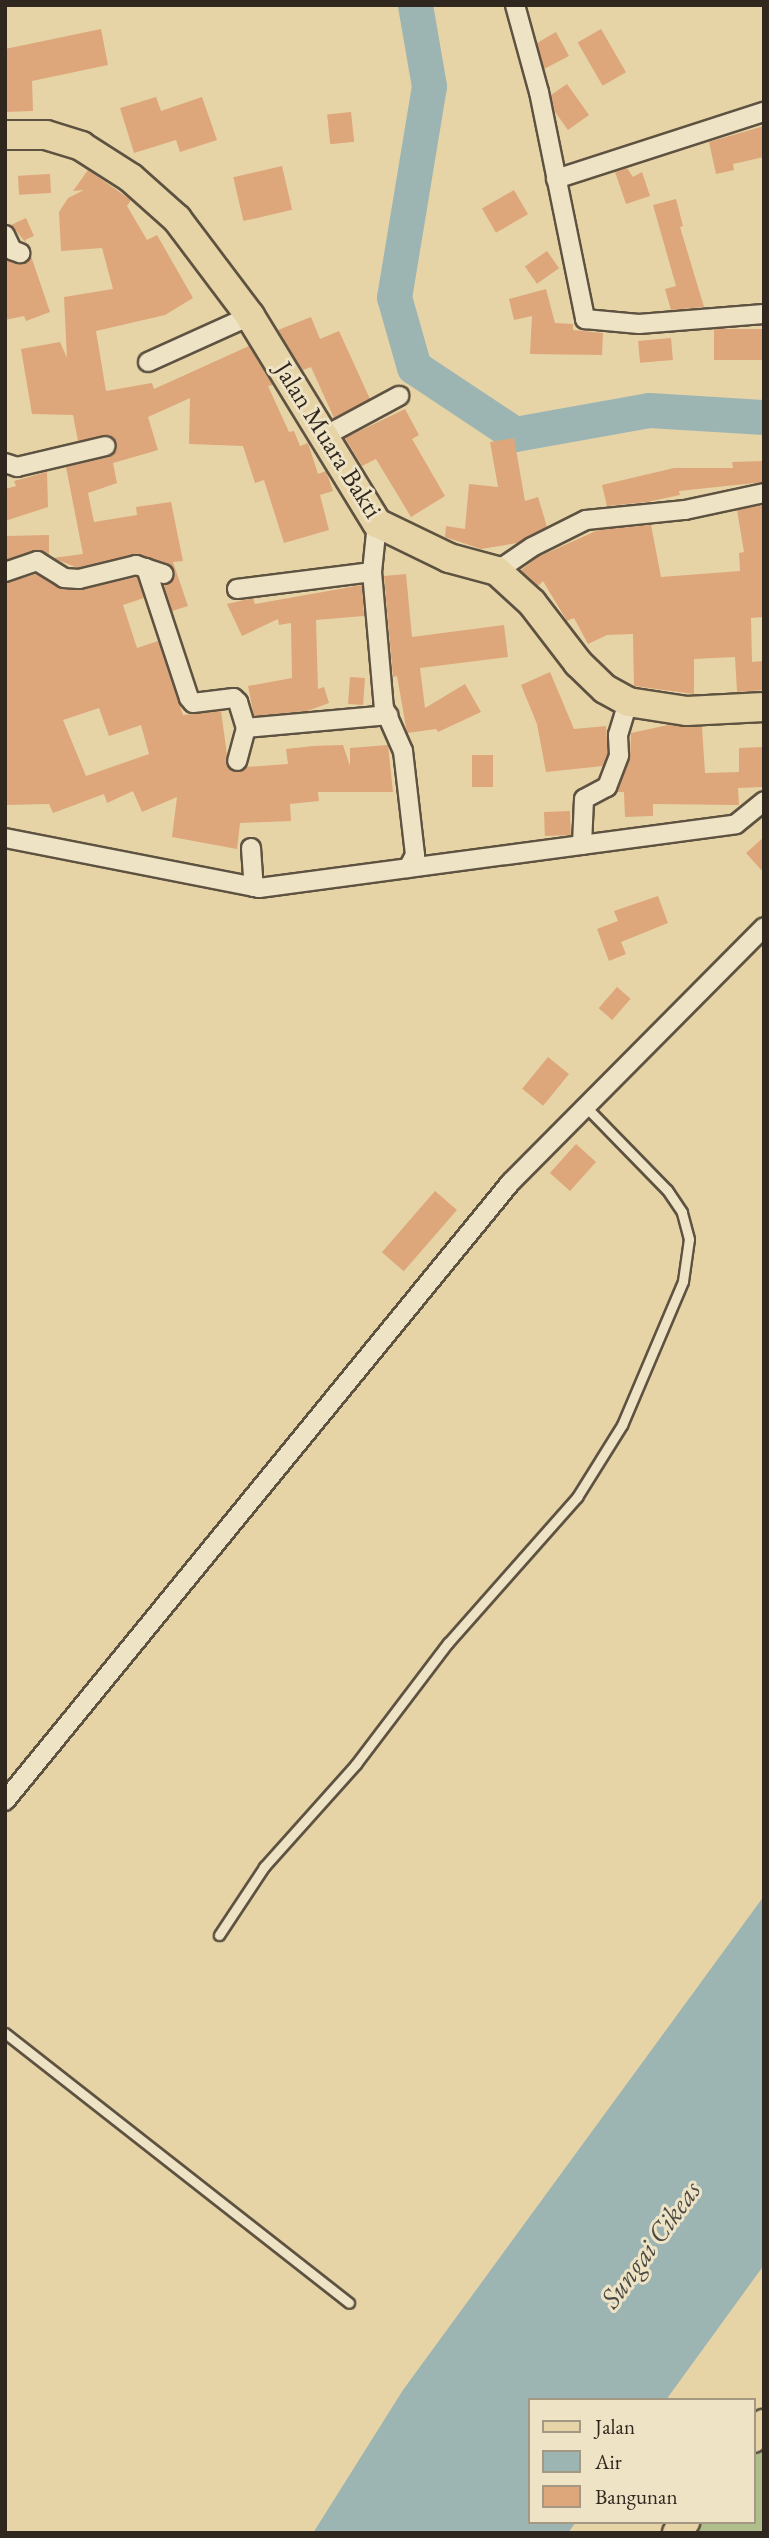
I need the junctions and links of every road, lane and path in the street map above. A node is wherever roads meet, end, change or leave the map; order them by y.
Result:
1 (515, 5) edge
2 (764, 112) edge
3 (5, 135) edge
4 (556, 180) junction
5 (5, 235) edge
6 (20, 253) dead end
7 (764, 314) edge
8 (250, 316) junction
9 (148, 362) dead end
10 (399, 396) dead end
11 (321, 438) junction
12 (106, 446) dead end
13 (5, 463) edge
14 (764, 493) edge
15 (377, 523) junction
16 (146, 568) junction
17 (497, 571) junction
18 (5, 572) edge
19 (372, 572) junction
20 (164, 574) dead end
21 (237, 589) dead end
22 (628, 702) junction
23 (764, 707) edge
24 (388, 715) junction
25 (246, 728) junction
26 (237, 761) dead end
27 (764, 801) edge
28 (5, 838) edge
29 (582, 845) junction
30 (251, 848) dead end
31 (408, 868) junction
32 (254, 887) junction
33 (764, 927) edge
34 (583, 1105) junction
35 (5, 1801) edge
36 (219, 1935) dead end
37 (5, 2033) edge
38 (349, 2303) dead end

1 - 4 street
2 - 4 street
3 - 8 main road, Jalan Muara Bakti
4 - 7 street
5 - 6 street
8 - 9 street
8 - 11 main road, Jalan Muara Bakti
10 - 11 street
11 - 15 main road, Jalan Muara Bakti
12 - 13 street
14 - 17 street
15 - 17 main road, Jalan Muara Bakti
15 - 19 street
16 - 18 street
16 - 20 street
16 - 25 street
17 - 22 main road, Jalan Muara Bakti
19 - 21 street
19 - 24 street
22 - 23 main road, Jalan Muara Bakti
22 - 29 street
24 - 25 street
24 - 31 street
25 - 26 street
27 - 29 street
28 - 32 street
29 - 31 street
30 - 32 street
31 - 32 street
33 - 34 street
34 - 35 street
34 - 36 lane
37 - 38 lane

